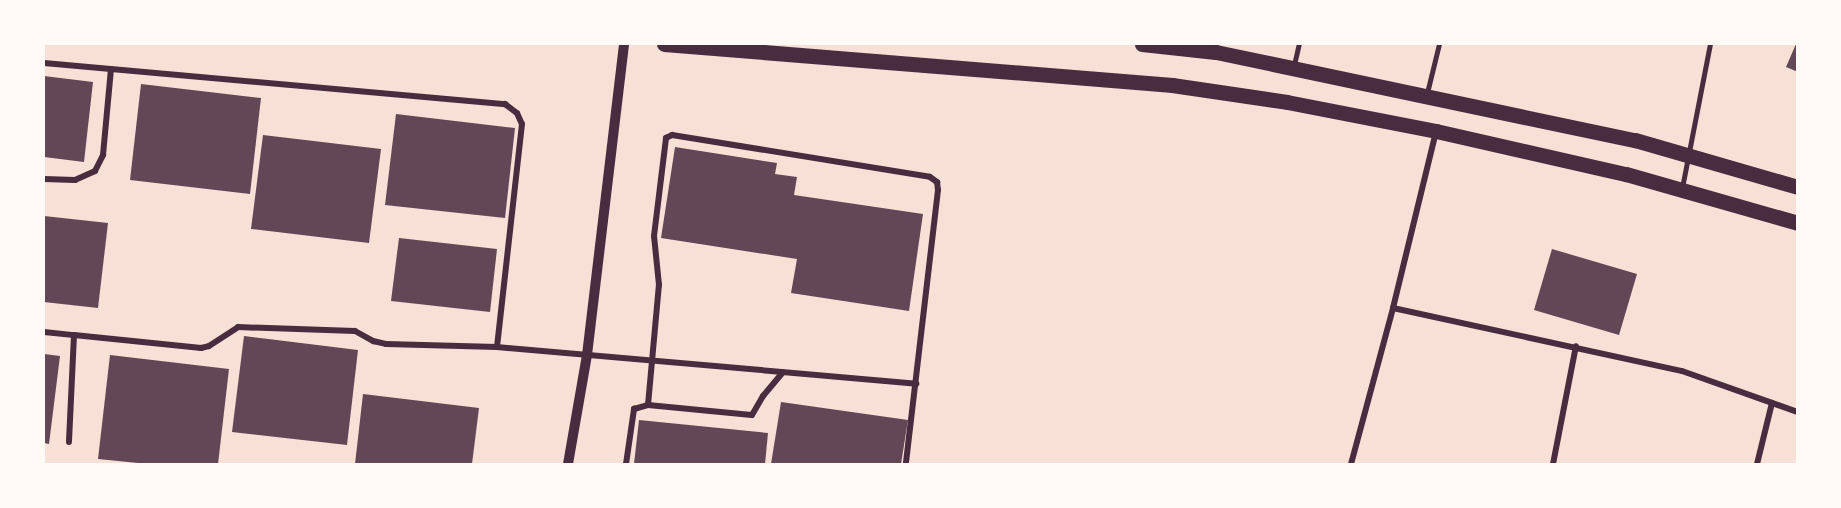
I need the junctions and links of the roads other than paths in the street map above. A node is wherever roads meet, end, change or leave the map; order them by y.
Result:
1 (624, 44) edge
2 (664, 44) edge
3 (1142, 44) edge
4 (1299, 44) edge
5 (1439, 44) edge
6 (1710, 44) edge
7 (1217, 48) edge
8 (44, 63) edge
9 (1293, 68) junction
10 (111, 69) junction
11 (1427, 96) junction
12 (1436, 131) junction
13 (1690, 156) junction
14 (44, 179) edge
15 (1797, 187) edge
16 (1681, 190) junction
17 (1797, 223) edge
18 (1393, 308) junction
19 (44, 332) edge
20 (74, 335) junction
21 (1576, 346) junction
22 (497, 347) junction
23 (587, 355) junction
24 (650, 361) junction
25 (783, 372) junction
26 (916, 384) junction
27 (1772, 403) junction
28 (648, 405) junction
29 (1797, 412) edge
30 (69, 442) dead end
31 (568, 465) edge
32 (626, 465) edge
33 (906, 465) edge
34 (1351, 465) edge
35 (1553, 465) edge
36 (1757, 465) edge

1 - 23 street
2 - 12 main road
3 - 7 main road
4 - 9 lane
5 - 11 lane
6 - 13 lane
7 - 9 main road
8 - 10 street
9 - 11 main road
10 - 14 street
10 - 22 street
11 - 13 main road
12 - 16 main road
12 - 18 street
13 - 15 main road
13 - 16 lane
16 - 17 main road
18 - 21 street
18 - 34 street
19 - 20 street
20 - 22 street
20 - 30 street
21 - 27 street
21 - 35 street
22 - 23 street
23 - 24 street
23 - 31 street
24 - 25 street
24 - 26 street
24 - 28 street
25 - 26 street
25 - 28 street
26 - 33 street
27 - 29 street
27 - 36 street
28 - 32 street

